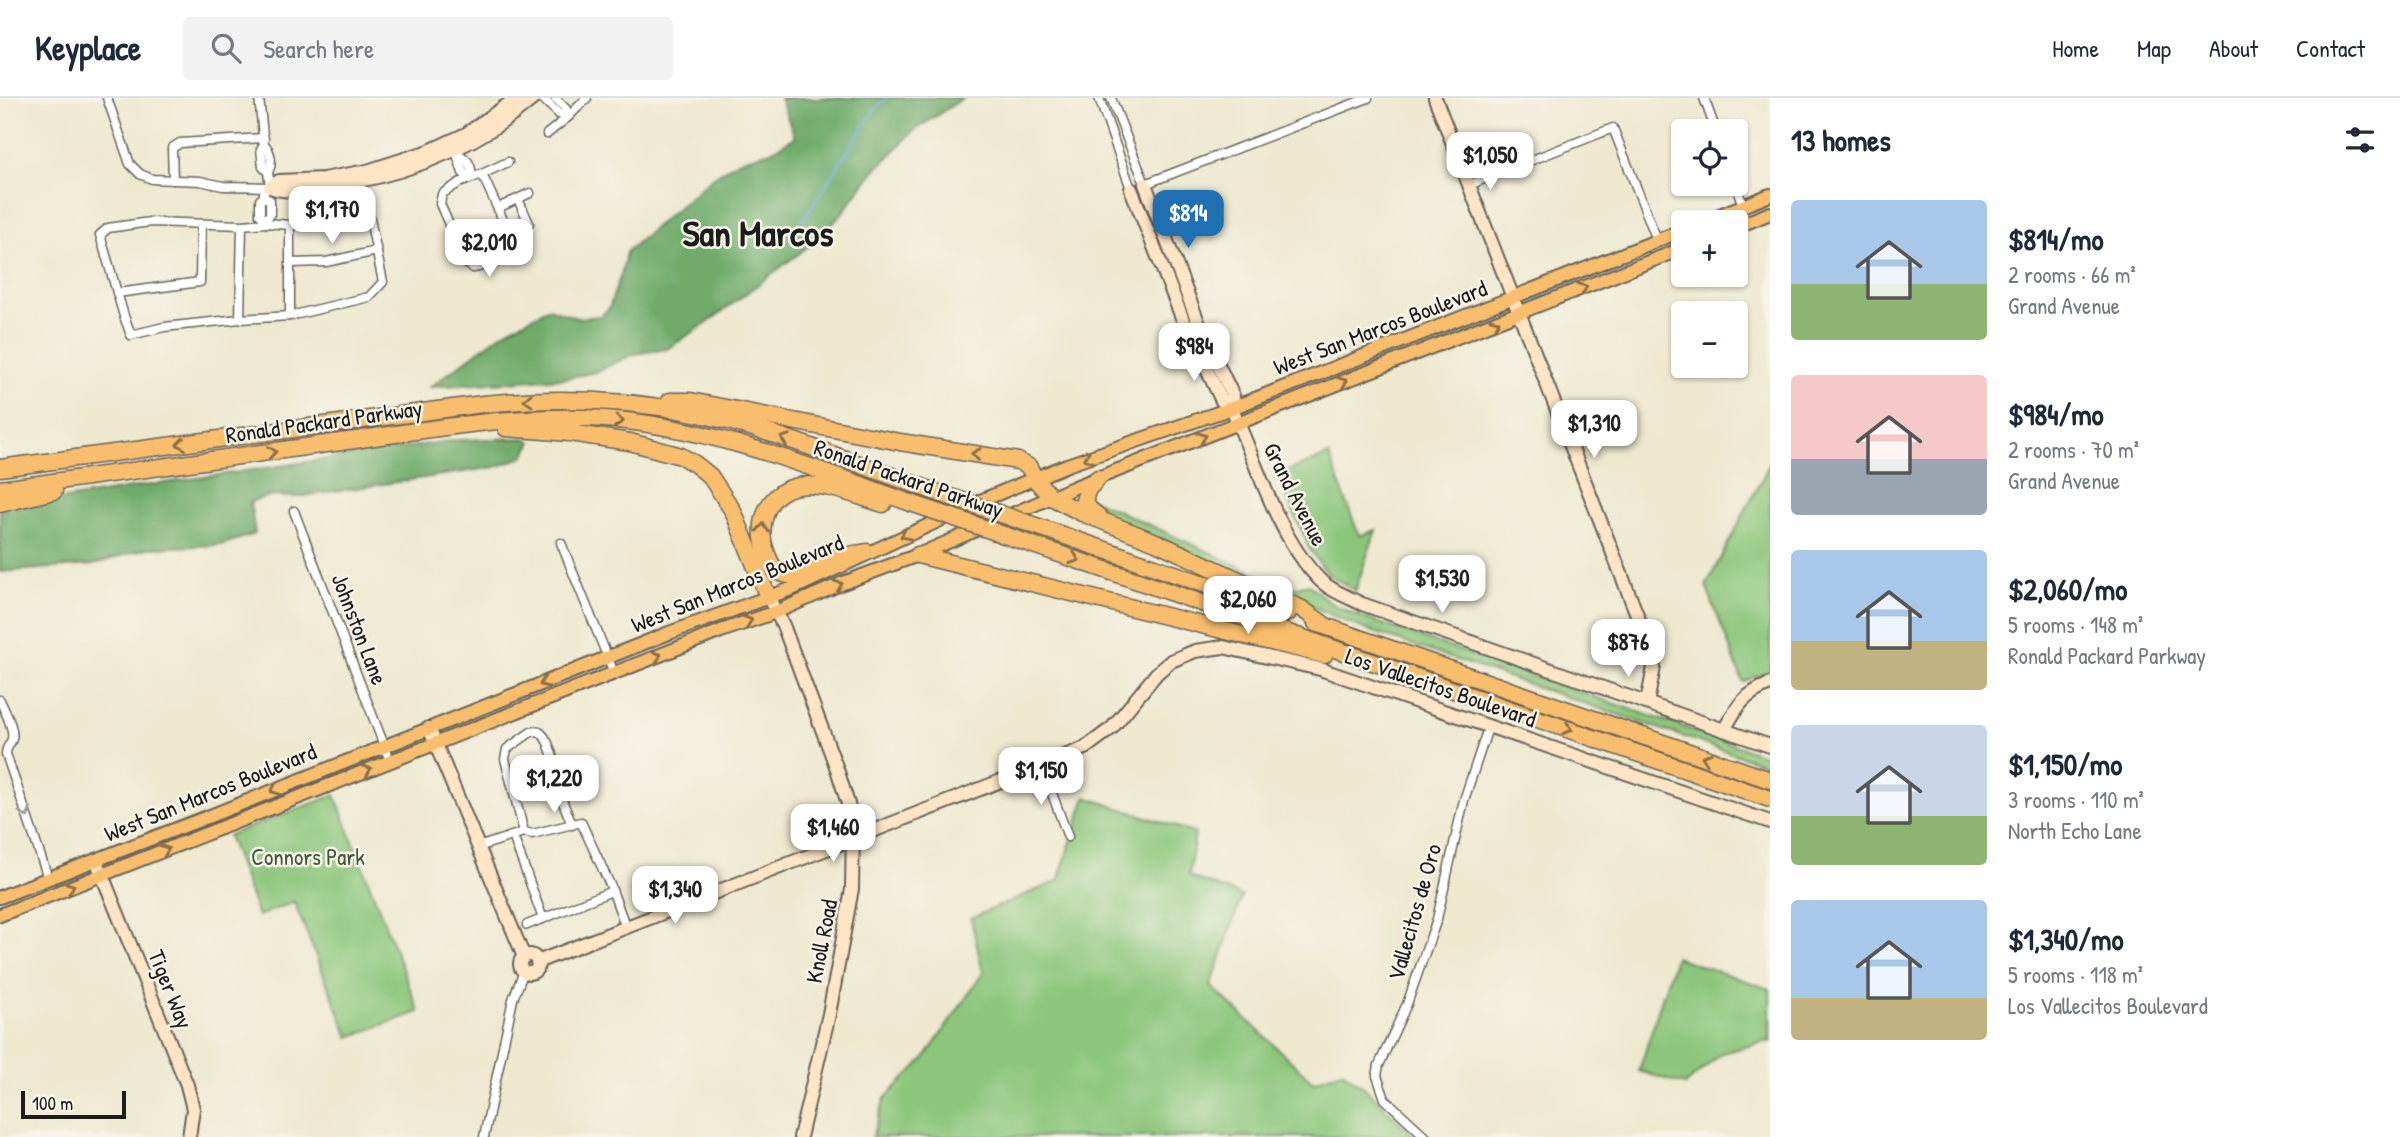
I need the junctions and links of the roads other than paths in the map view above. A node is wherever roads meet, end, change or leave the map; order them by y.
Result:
1 (107, 98) edge
2 (259, 98) edge
3 (517, 98) edge
4 (534, 98) edge
5 (542, 98) edge
6 (555, 98) edge
7 (587, 98) edge
8 (1099, 98) edge
9 (1111, 98) edge
10 (1368, 98) edge
11 (1436, 98) edge
12 (1704, 98) edge
13 (566, 116) junction
14 (1712, 119) edge
15 (547, 134) dead end
16 (264, 141) junction
17 (455, 149) junction
18 (508, 162) dead end
19 (482, 174) junction
20 (471, 177) junction
21 (173, 180) junction
22 (1145, 184) junction
23 (1469, 185) junction
24 (1131, 189) joint
25 (266, 190) junction
26 (530, 193) dead end
27 (1770, 195) edge
28 (1740, 196) edge
29 (518, 199) junction
30 (1744, 205) junction
31 (498, 208) junction
32 (1732, 210) edge
33 (1770, 213) edge
34 (265, 221) junction
35 (1748, 222) edge
36 (529, 223) dead end
37 (201, 224) junction
38 (242, 225) junction
39 (290, 225) junction
40 (1671, 235) edge
41 (1657, 240) junction
42 (377, 251) junction
43 (1671, 253) edge
44 (290, 263) junction
45 (117, 293) junction
46 (1514, 298) junction
47 (1520, 313) junction
48 (290, 316) junction
49 (240, 319) junction
50 (597, 400) junction
51 (1232, 408) junction
52 (478, 423) junction
53 (1238, 423) junction
54 (0, 460) edge
55 (35, 463) junction
56 (0, 468) edge
57 (156, 468) junction
58 (1098, 478) junction
59 (1035, 479) junction
60 (0, 489) edge
61 (1051, 497) junction
62 (0, 504) edge
63 (905, 506) junction
64 (294, 511) dead end
65 (1106, 523) junction
66 (561, 543) dead end
67 (867, 552) junction
68 (918, 555) junction
69 (768, 597) junction
70 (776, 612) junction
71 (723, 614) junction
72 (1326, 626) junction
73 (699, 639) junction
74 (608, 658) junction
75 (614, 673) junction
76 (1435, 682) junction
77 (1770, 684) edge
78 (0, 700) edge
79 (1647, 703) junction
80 (1489, 725) junction
81 (429, 728) junction
82 (1724, 730) junction
83 (436, 743) junction
84 (384, 745) junction
85 (1770, 746) edge
86 (390, 761) junction
87 (1042, 766) junction
88 (1770, 780) edge
89 (1770, 799) edge
90 (1770, 822) edge
91 (572, 825) junction
92 (524, 832) junction
93 (513, 835) junction
94 (1068, 837) dead end
95 (853, 838) junction
96 (478, 847) junction
97 (96, 860) junction
98 (102, 875) junction
99 (48, 878) junction
100 (612, 891) junction
101 (0, 897) edge
102 (0, 915) edge
103 (543, 919) junction
104 (527, 926) dead end
105 (625, 928) junction
106 (524, 957) junction
107 (537, 962) junction
108 (524, 971) junction
109 (189, 1137) edge
110 (484, 1137) edge
111 (800, 1137) edge
112 (1426, 1137) edge

1 - 21 street
2 - 16 street
3 - 17 street
4 - 17 street
5 - 13 street
6 - 13 street
7 - 13 street
8 - 24 street, Grand Avenue
9 - 22 street, Grand Avenue
10 - 22 street
11 - 23 street
12 - 14 street
13 - 15 street
16 - 21 street
16 - 25 street
17 - 20 street
17 - 25 street
18 - 19 street
19 - 20 street
19 - 31 street
20 - 31 street
21 - 25 street
22 - 51 street, Grand Avenue
23 - 41 street
23 - 46 street
24 - 51 street, Grand Avenue
25 - 34 street
26 - 29 street
27 - 30 main road
28 - 30 street
29 - 31 street
29 - 36 street
30 - 32 main road
33 - 35 main road
34 - 38 street
34 - 39 street
37 - 38 street
37 - 45 street
37 - 45 street
38 - 49 street
39 - 42 street
39 - 44 street
40 - 41 main road, West San Marcos Boulevard
41 - 46 main road, West San Marcos Boulevard
42 - 44 street
42 - 48 street
47 -> 43 main road, West San Marcos Boulevard
44 - 48 street
45 - 49 street
46 - 47 street
46 - 51 main road, West San Marcos Boulevard
53 -> 47 main road, West San Marcos Boulevard
47 - 79 street
48 - 49 street
50 -> 55 highway, Ronald Packard Parkway
59 -> 50 highway
72 -> 50 highway, Ronald Packard Parkway, bridge
51 - 53 street, Grand Avenue
51 -> 59 main road, West San Marcos Boulevard
57 -> 52 highway, Ronald Packard Parkway
52 -> 63 highway, Ronald Packard Parkway
52 - 69 highway
58 -> 53 main road, West San Marcos Boulevard
53 - 79 street, Grand Avenue
54 - 55 highway
55 - 56 highway, Ronald Packard Parkway
57 - 60 highway, Ronald Packard Parkway
57 - 62 highway
58 - 61 main road, West San Marcos Boulevard
58 - 65 highway
59 - 61 highway
59 -> 67 main road, West San Marcos Boulevard
61 - 65 highway
61 - 68 main road, West San Marcos Boulevard
67 -> 63 highway
63 -> 76 highway, Ronald Packard Parkway, bridge
64 - 84 street, Johnston Lane
65 - 72 highway
66 - 74 street
67 - 69 main road, West San Marcos Boulevard
70 -> 68 main road, West San Marcos Boulevard
68 - 76 highway
69 - 70 street, Knoll Road
69 - 71 main road, West San Marcos Boulevard
73 -> 70 main road, West San Marcos Boulevard
70 - 95 street, Knoll Road
71 - 73 main road
71 - 74 main road, West San Marcos Boulevard
88 -> 72 highway, Ronald Packard Parkway
75 -> 73 main road, West San Marcos Boulevard
74 - 75 street
74 -> 81 main road, West San Marcos Boulevard
75 - 83 main road, West San Marcos Boulevard
76 -> 89 highway, Ronald Packard Parkway
77 - 82 street
78 -> 99 street
79 - 82 street, Grand Avenue
80 - 87 street, Los Vallecitos Boulevard
80 - 90 street, Los Vallecitos Boulevard
80 - 112 street, Vallecitos de Oro
81 - 83 street
81 - 84 main road, West San Marcos Boulevard
82 - 85 street, Grand Avenue
83 - 86 main road, West San Marcos Boulevard
83 - 96 street
84 - 86 street, Johnston Lane
84 -> 97 main road, West San Marcos Boulevard
98 -> 86 main road, West San Marcos Boulevard
87 - 94 street
87 - 95 street, Los Vallecitos Boulevard
91 - 92 street
91 - 92 street
91 - 100 street
92 - 93 street
93 - 96 street
93 - 103 street
95 - 105 street, Los Vallecitos Boulevard
95 - 111 street, Knoll Road
96 - 106 street
97 - 98 street, Tiger Way
97 - 99 main road, West San Marcos Boulevard
102 -> 98 main road, West San Marcos Boulevard
98 - 109 street, Tiger Way
99 - 101 main road, West San Marcos Boulevard
100 - 103 street
100 - 105 street
103 - 104 street
105 - 107 street, Los Vallecitos Boulevard
106 - 107 street
106 - 108 street
107 - 108 street
108 - 110 street

